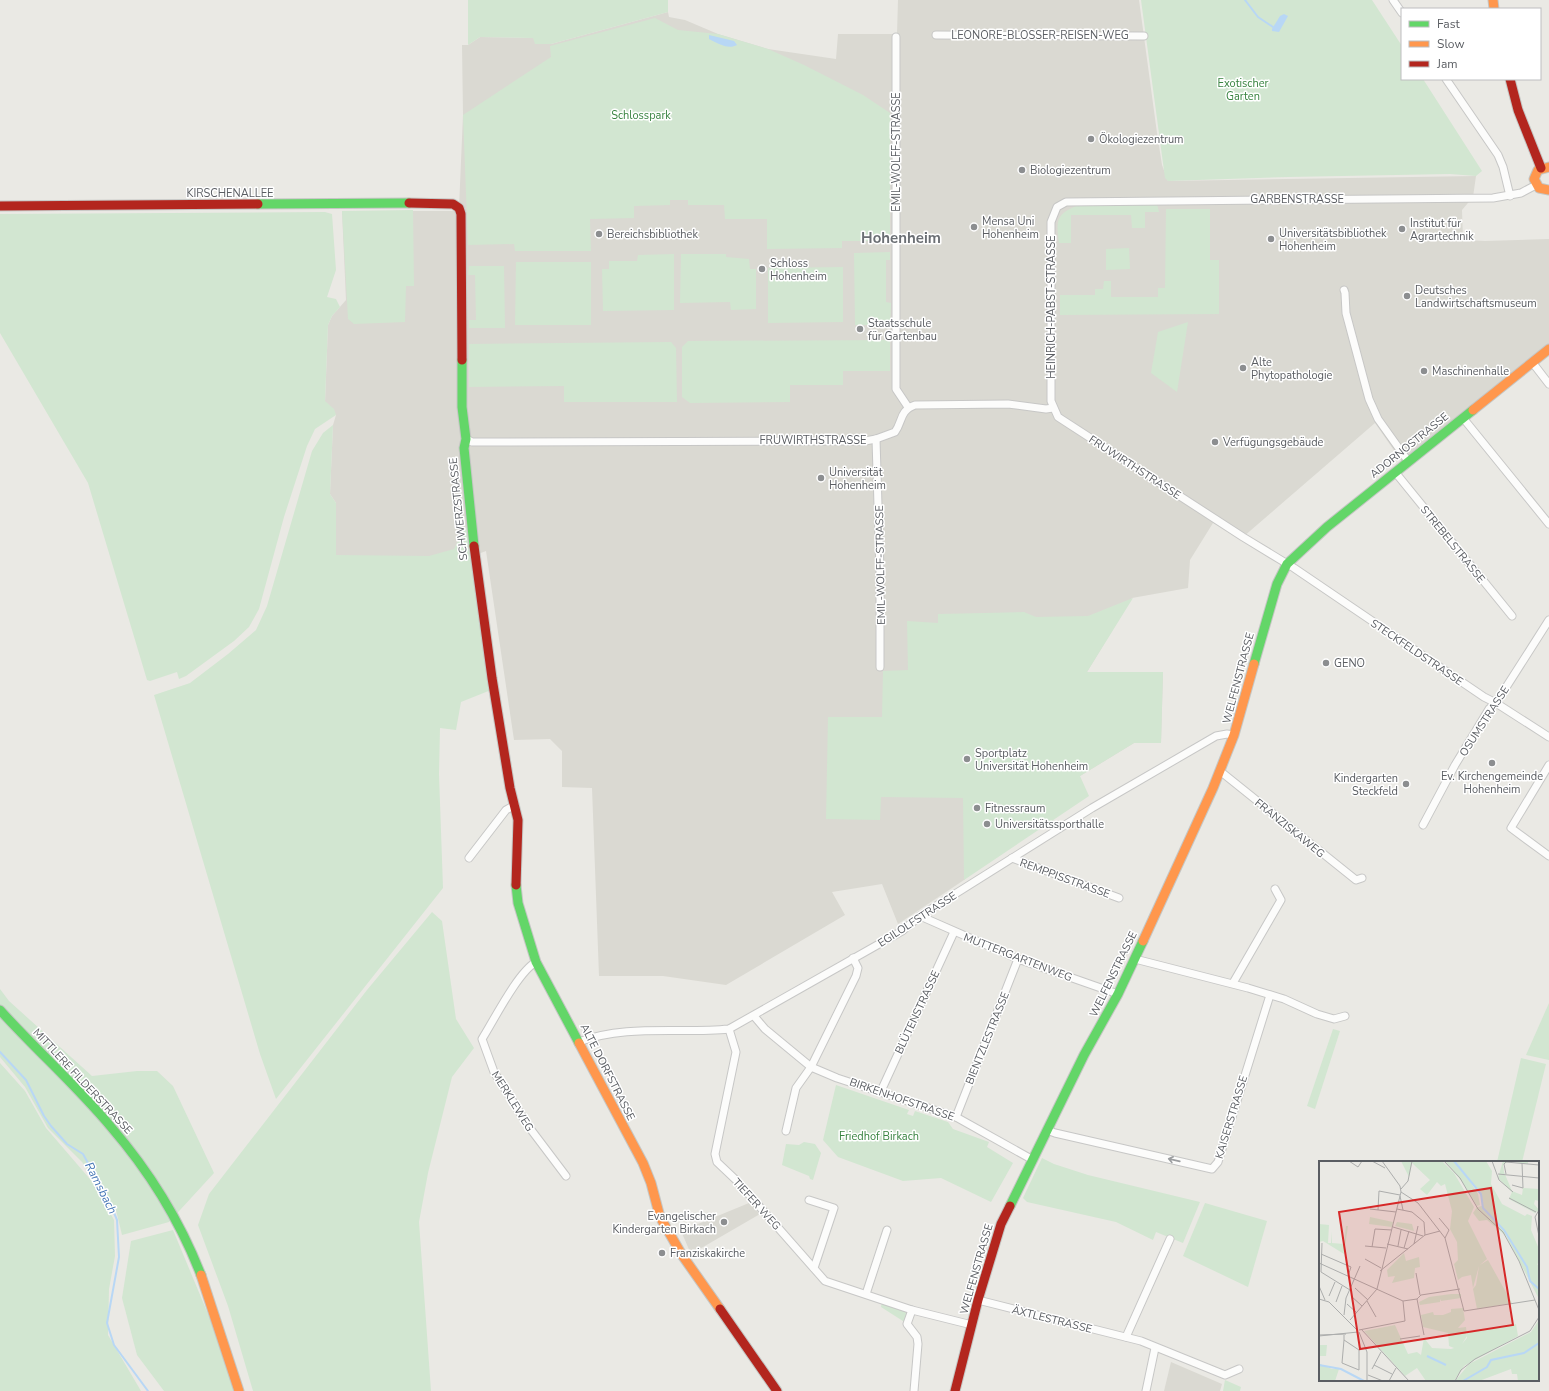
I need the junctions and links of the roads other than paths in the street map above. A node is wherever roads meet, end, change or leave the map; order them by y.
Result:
1 (1393, 0) edge
2 (1401, 12) edge
3 (936, 35) dead end
4 (1144, 36) dead end
5 (896, 37) dead end
6 (1447, 80) edge
7 (1510, 80) edge
8 (1545, 167) edge
9 (1536, 185) junction
10 (1549, 190) edge
11 (1510, 196) junction
12 (0, 206) edge
13 (1057, 207) joint
14 (459, 208) joint
15 (1344, 290) dead end
16 (1549, 349) edge
17 (1532, 362) junction
18 (1549, 384) edge
19 (908, 408) junction
20 (1053, 408) junction
21 (1463, 418) junction
22 (466, 439) junction
23 (876, 439) junction
24 (1408, 461) junction
25 (1395, 472) junction
26 (1549, 524) edge
27 (1290, 566) junction
28 (1512, 616) dead end
29 (1549, 620) edge
30 (880, 668) dead end
31 (1496, 703) junction
32 (1234, 735) junction
33 (1549, 737) edge
34 (1549, 765) edge
35 (1220, 771) junction
36 (515, 805) junction
37 (1423, 825) dead end
38 (1549, 856) edge
39 (469, 858) dead end
40 (1012, 858) junction
41 (1362, 878) dead end
42 (1276, 888) dead end
43 (1119, 898) dead end
44 (920, 916) junction
45 (954, 932) junction
46 (853, 958) junction
47 (1135, 958) junction
48 (1018, 959) junction
49 (536, 962) junction
50 (1233, 983) junction
51 (1118, 994) junction
52 (1270, 995) junction
53 (0, 1010) edge
54 (754, 1016) junction
55 (1345, 1016) dead end
56 (729, 1029) junction
57 (579, 1042) junction
58 (811, 1067) junction
59 (881, 1092) junction
60 (956, 1117) junction
61 (1047, 1130) junction
62 (786, 1131) dead end
63 (1033, 1160) junction
64 (566, 1176) dead end
65 (809, 1200) dead end
66 (887, 1230) dead end
67 (1170, 1239) dead end
68 (814, 1268) junction
69 (866, 1294) junction
70 (978, 1300) junction
71 (912, 1310) junction
72 (972, 1326) junction
73 (1126, 1337) junction
74 (1155, 1348) junction
75 (1239, 1369) dead end
76 (239, 1391) edge
77 (777, 1391) edge
78 (914, 1391) edge
79 (955, 1391) edge
80 (1146, 1391) edge

1 - 2 street
3 - 4 street, LEONORE-BLOSSER-REISEN-WEG
5 - 19 street, EMIL-WOLFF-STRASSE
6 - 11 street
7 - 8 street
8 - 9 street
9 - 10 street
9 - 11 street, GARBENSTRASSE
11 - 13 street, GARBENSTRASSE
12 - 14 street, KIRSCHENALLEE
13 - 20 street, HEINRICH-PABST-STRASSE
14 - 22 street, SCHWERZSTRASSE
15 - 24 street
16 - 17 street, ADORNOSTRASSE
17 - 18 street
17 - 21 street, ADORNOSTRASSE
19 - 20 street
19 - 23 street, FRUWIRTHSTRASSE
20 - 27 street, FRUWIRTHSTRASSE
21 - 24 street, ADORNOSTRASSE
21 - 26 street
22 - 23 street, FRUWIRTHSTRASSE
22 - 36 street, SCHWERZSTRASSE
23 - 30 street, EMIL-WOLFF-STRASSE
24 - 25 street, ADORNOSTRASSE
25 - 27 street, ADORNOSTRASSE
25 - 28 street, STREBELSTRASSE
27 - 31 street, STECKFELDSTRASSE
27 - 32 street, WELFENSTRASSE
29 - 31 street, OSUMSTRASSE
31 - 33 street, STECKFELDSTRASSE
31 - 37 street, OSUMSTRASSE
32 - 35 street, WELFENSTRASSE
32 - 40 street, EGILOLFSTRASSE
34 - 38 street
35 - 41 street, FRANZISKAWEG
35 - 47 street, WELFENSTRASSE
36 - 39 street
36 - 49 street, ALTE DORFSTRASSE
40 - 43 street, REMPPISSTRASSE
40 - 44 street, EGILOLFSTRASSE
42 - 50 street
44 - 45 street, MUTTERGARTENWEG
44 - 46 street, EGILOLFSTRASSE
45 - 48 street, MUTTERGARTENWEG
45 - 59 street, BLÜTENSTRASSE
46 - 54 street, EGILOLFSTRASSE
46 - 58 street
47 - 50 street
47 - 51 street, WELFENSTRASSE
48 - 51 street, MUTTERGARTENWEG
48 - 60 street, BIENTZLESTRASSE
49 - 57 street, ALTE DORFSTRASSE
49 - 64 street, MERKLEWEG
50 - 52 street
51 - 61 street, WELFENSTRASSE
52 - 55 street
52 -> 61 street, KAISERSTRASSE
53 - 76 street, MITTLERE FILDERSTRASSE
54 - 56 street, EGILOLFSTRASSE
54 - 58 street, BIRKENHOFSTRASSE
56 - 57 street, EGILOLFSTRASSE
56 - 68 street, TIEFER WEG
57 - 77 street, ALTE DORFSTRASSE
58 - 59 street, BIRKENHOFSTRASSE
58 - 62 street
59 - 60 street, BIRKENHOFSTRASSE
60 - 63 street, BIRKENHOFSTRASSE
61 - 63 street, WELFENSTRASSE
63 - 70 street, WELFENSTRASSE
65 - 68 street
66 - 69 street
67 - 73 street
68 - 69 street, TIEFER WEG
69 - 71 street, TIEFER WEG
70 - 72 street, WELFENSTRASSE
70 - 73 street, ÄXTLESTRASSE
71 - 72 street, TIEFER WEG
71 - 78 street
72 - 79 street, WELFENSTRASSE
73 - 74 street, ÄXTLESTRASSE
74 - 75 street, ÄXTLESTRASSE
74 - 80 street

